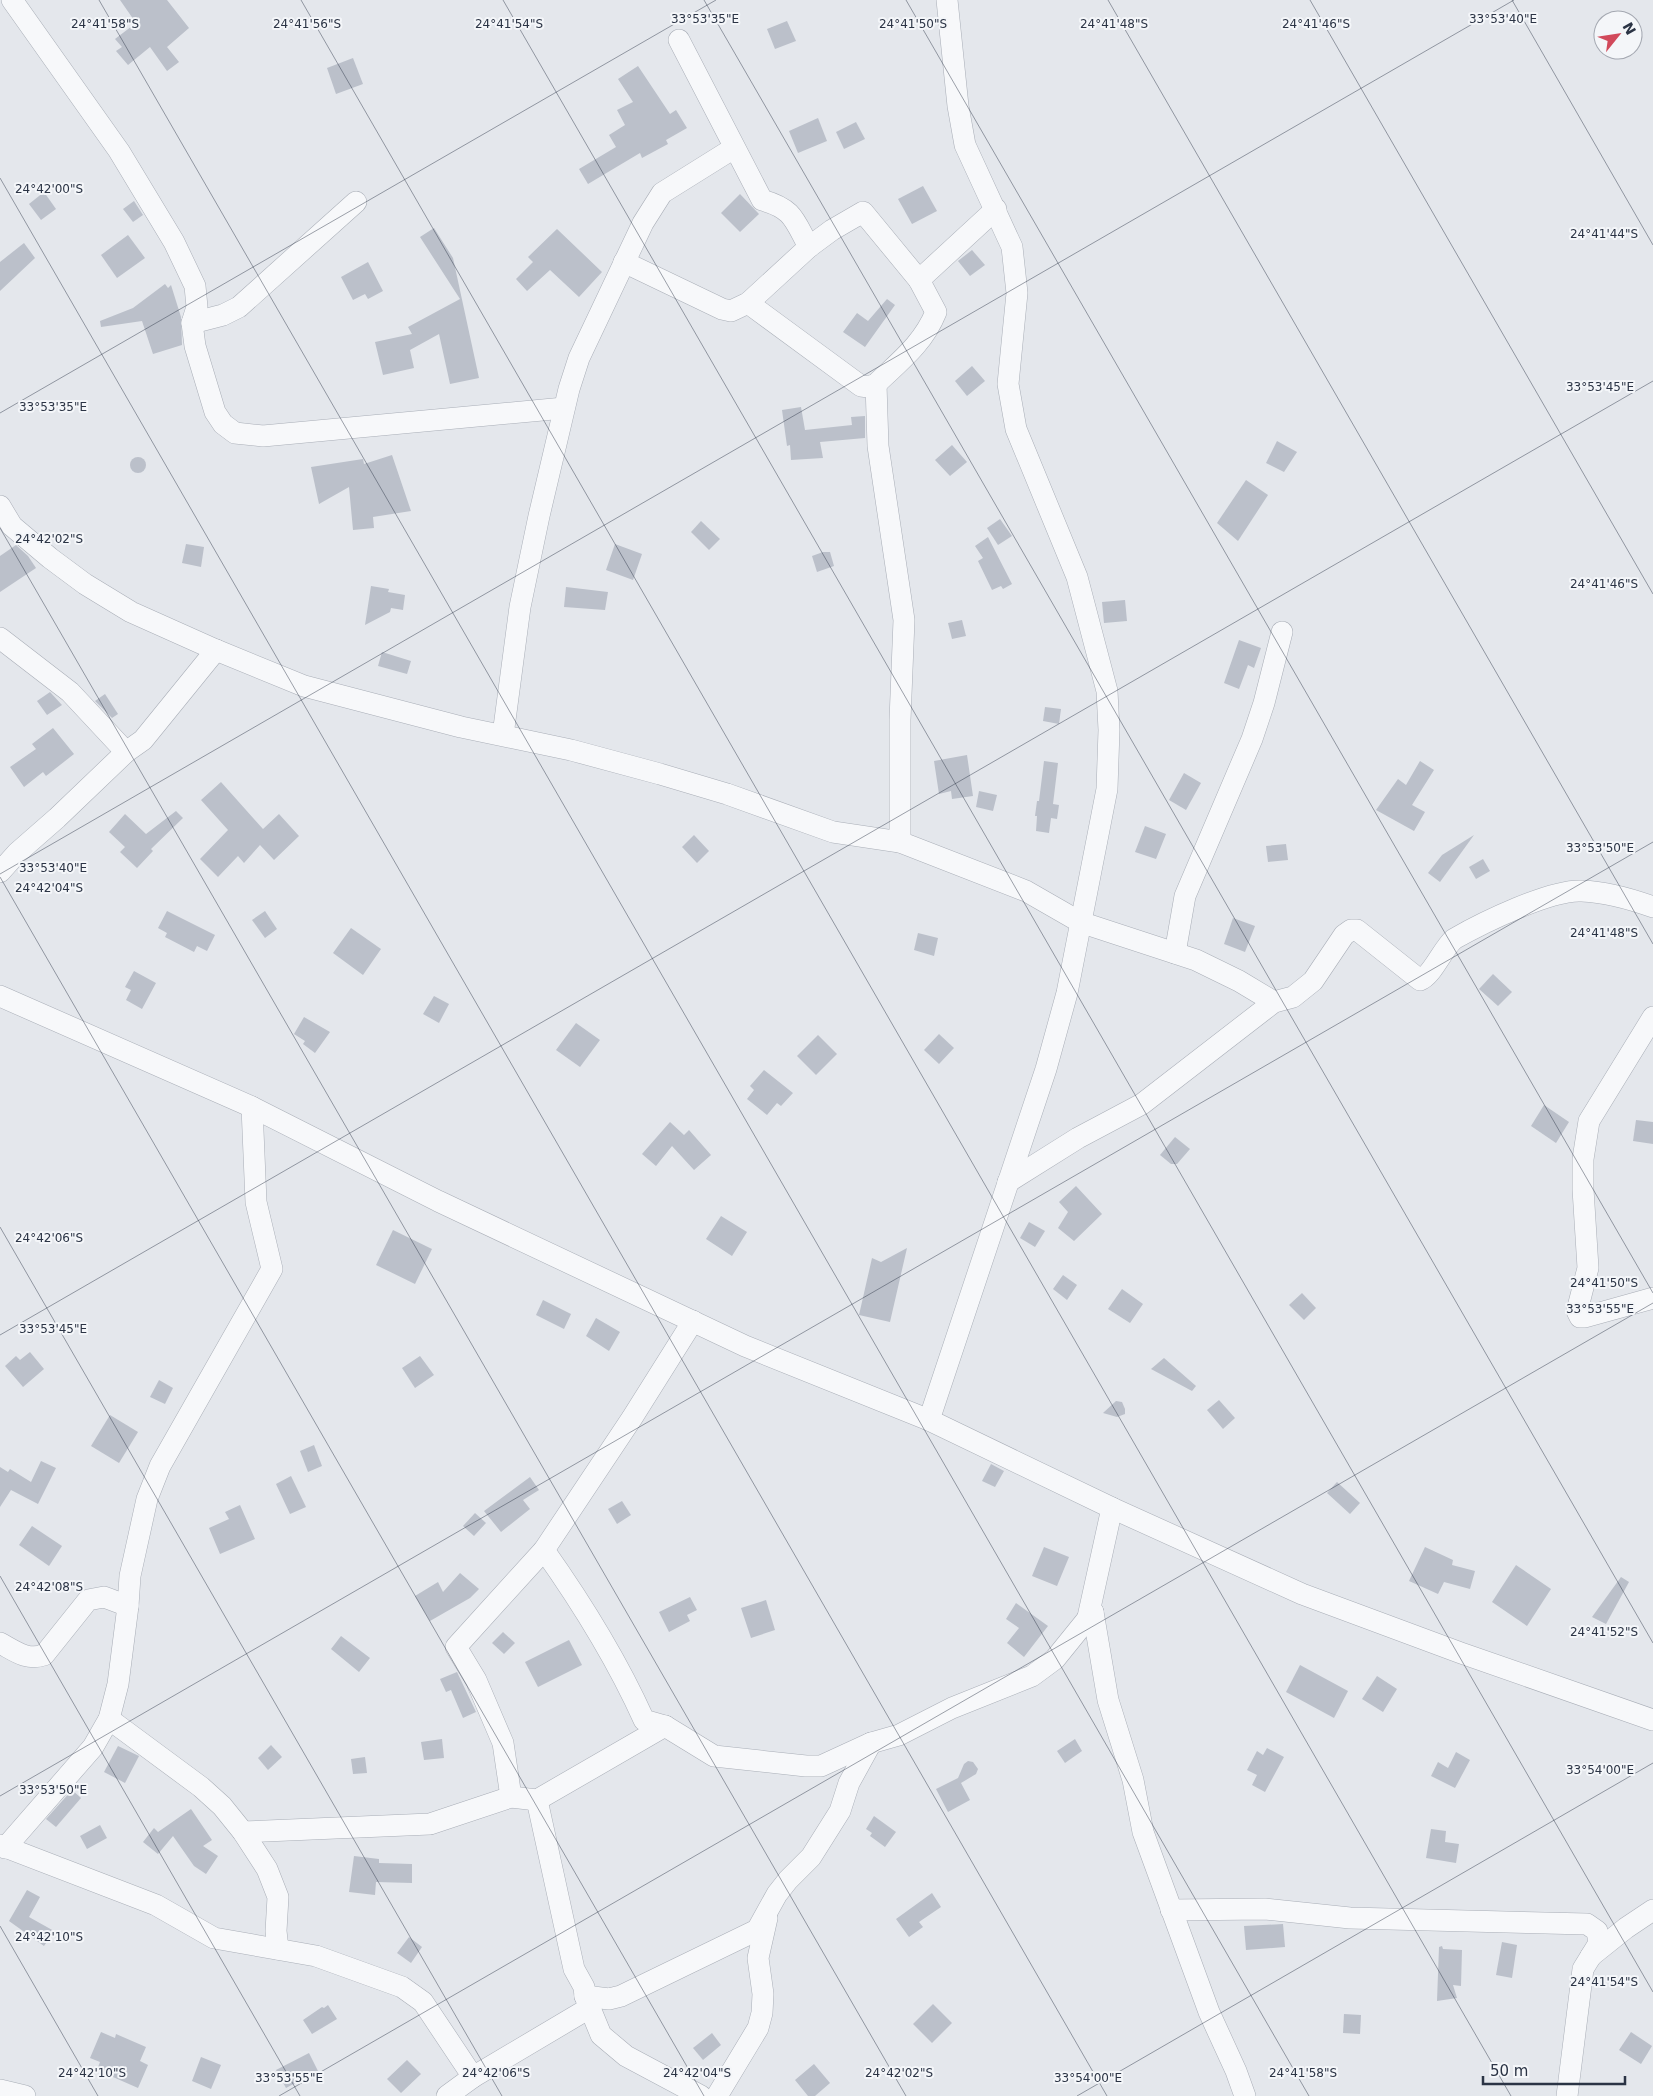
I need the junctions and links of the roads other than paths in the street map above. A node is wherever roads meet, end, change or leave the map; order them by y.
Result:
1 (12, 0) edge
2 (948, 0) edge
3 (679, 40) dead end
4 (734, 148) junction
5 (356, 202) dead end
6 (996, 209) junction
7 (809, 246) junction
8 (624, 262) junction
9 (919, 280) junction
10 (748, 303) junction
11 (192, 323) junction
12 (876, 384) junction
13 (564, 408) junction
14 (0, 506) edge
15 (1282, 632) dead end
16 (0, 638) edge
17 (216, 650) junction
18 (503, 736) junction
19 (126, 752) junction
20 (900, 842) junction
21 (0, 872) edge
22 (1653, 907) edge
23 (1080, 922) junction
24 (1175, 953) junction
25 (0, 996) edge
26 (1274, 1002) junction
27 (1653, 1017) edge
28 (252, 1107) junction
29 (1008, 1182) junction
30 (1653, 1298) edge
31 (693, 1322) junction
32 (930, 1420) junction
33 (1112, 1508) junction
34 (544, 1550) junction
35 (130, 1576) junction
36 (104, 1597) junction
37 (128, 1606) junction
38 (1093, 1612) junction
39 (0, 1643) edge
40 (109, 1719) junction
41 (1653, 1720) edge
42 (665, 1726) junction
43 (871, 1743) junction
44 (511, 1798) junction
45 (537, 1800) junction
46 (243, 1832) junction
47 (3, 1846) edge
48 (770, 1908) junction
49 (1171, 1910) junction
50 (1653, 1910) edge
51 (278, 1948) junction
52 (1591, 1956) junction
53 (588, 2002) junction
54 (473, 2077) junction
55 (0, 2090) edge
56 (25, 2096) edge
57 (447, 2096) edge
58 (701, 2096) edge
59 (717, 2096) edge
60 (1245, 2096) edge
61 (1567, 2096) edge

1 - 11 street
2 - 6 street
3 - 4 street
4 - 7 street
4 - 8 street
5 - 11 street
6 - 9 street
6 - 23 street
7 - 9 street
7 - 10 street
8 - 10 street
8 - 13 street
9 - 12 street
10 - 12 street
11 - 13 street
12 - 20 street
13 - 18 street
14 - 17 street
15 - 24 street
16 - 19 street
17 - 18 street
17 - 19 street
18 - 20 street
19 - 21 street
20 - 23 street
22 - 26 street
23 - 24 street
23 - 29 street
24 - 26 street
25 - 28 street
26 - 29 street
27 - 30 street
28 - 31 street
28 - 35 street
29 - 32 street
31 - 32 street
31 - 34 street
32 - 33 street
33 - 38 street
33 - 41 street
34 - 42 street
34 - 44 street
35 - 36 street
35 - 37 street
36 - 37 street
36 - 39 street
37 - 40 street
38 - 43 street
38 - 49 street
40 - 46 street
40 - 47 street
42 - 43 street
42 - 45 street
43 - 48 street
44 - 45 street
44 - 46 street
45 - 53 street
46 - 51 street
47 - 51 street
48 - 53 street
48 - 59 street
49 - 52 street
49 - 60 street
50 - 52 street
51 - 54 street
52 - 61 street
53 - 54 street
53 - 58 street
54 - 57 street
55 - 56 street

